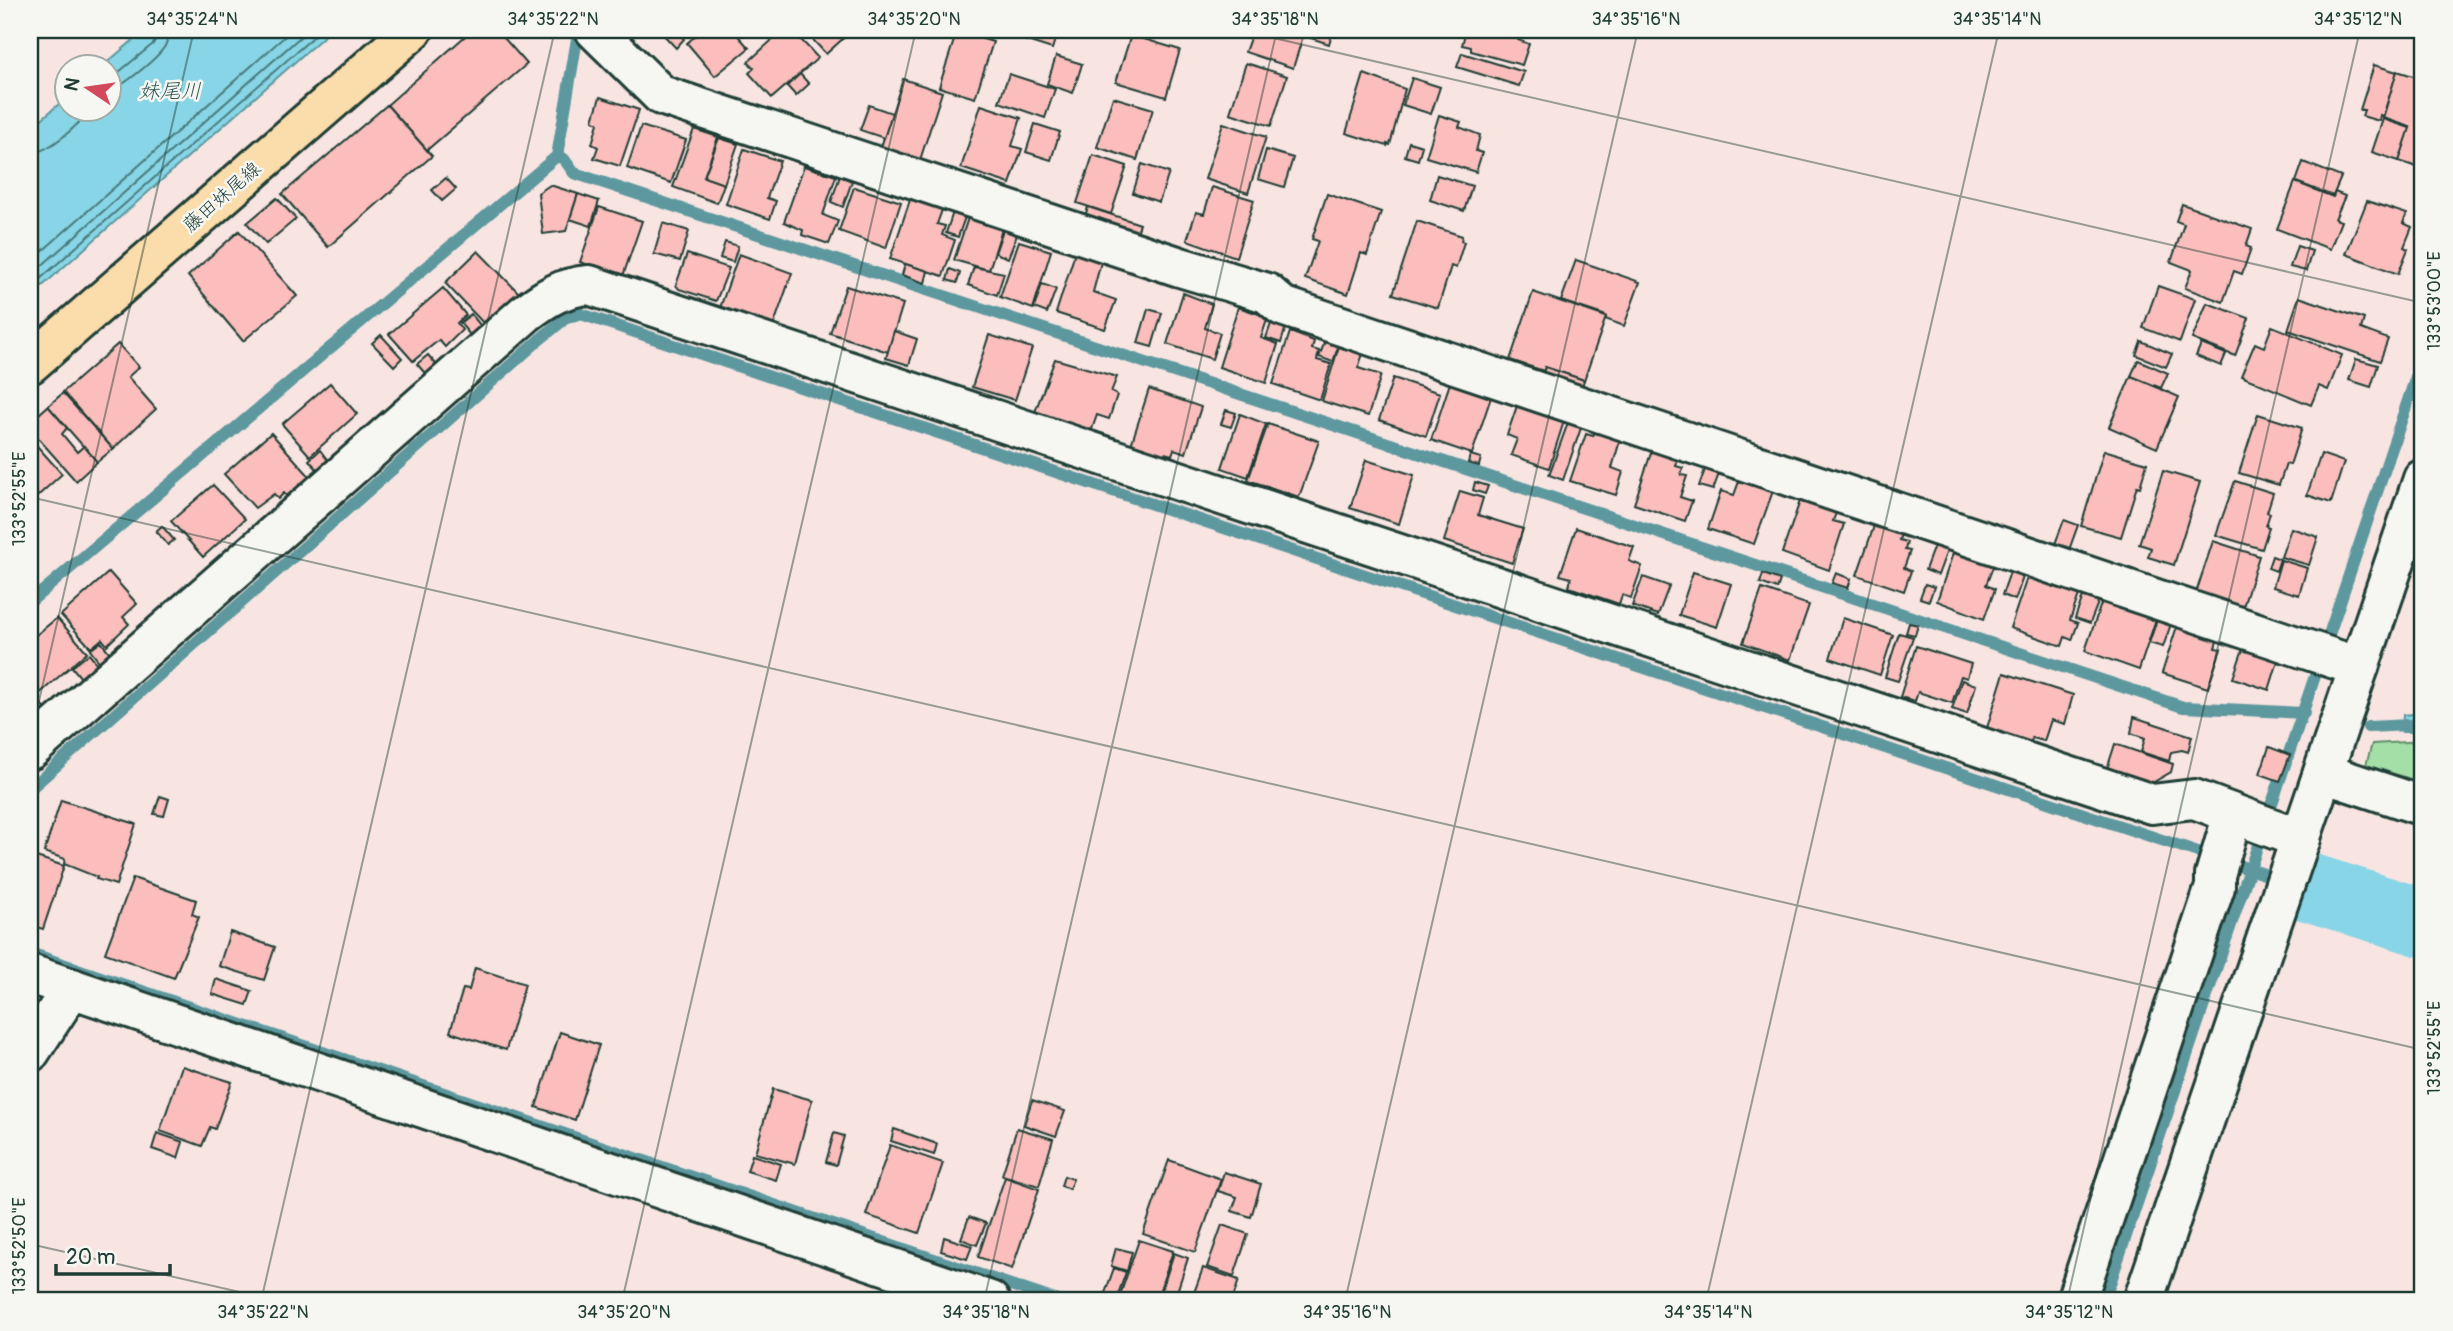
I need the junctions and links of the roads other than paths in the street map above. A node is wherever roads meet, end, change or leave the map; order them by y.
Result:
1 (413, 30) edge
2 (599, 33) edge
3 (30, 364) edge
4 (2423, 478) edge
5 (2335, 660) junction
6 (30, 750) edge
7 (2323, 772) junction
8 (2423, 806) edge
9 (2250, 837) junction
10 (30, 974) edge
11 (72, 988) junction
12 (30, 1052) edge
13 (990, 1301) edge
14 (2076, 1301) edge
15 (2143, 1301) edge

1 - 3 main road, 藤田妹尾線
2 - 5 street
4 - 5 street
5 - 7 street
6 - 9 street
7 - 8 street
7 - 9 street
9 - 14 street
9 - 15 street
10 - 11 street
11 - 12 street
11 - 13 street

